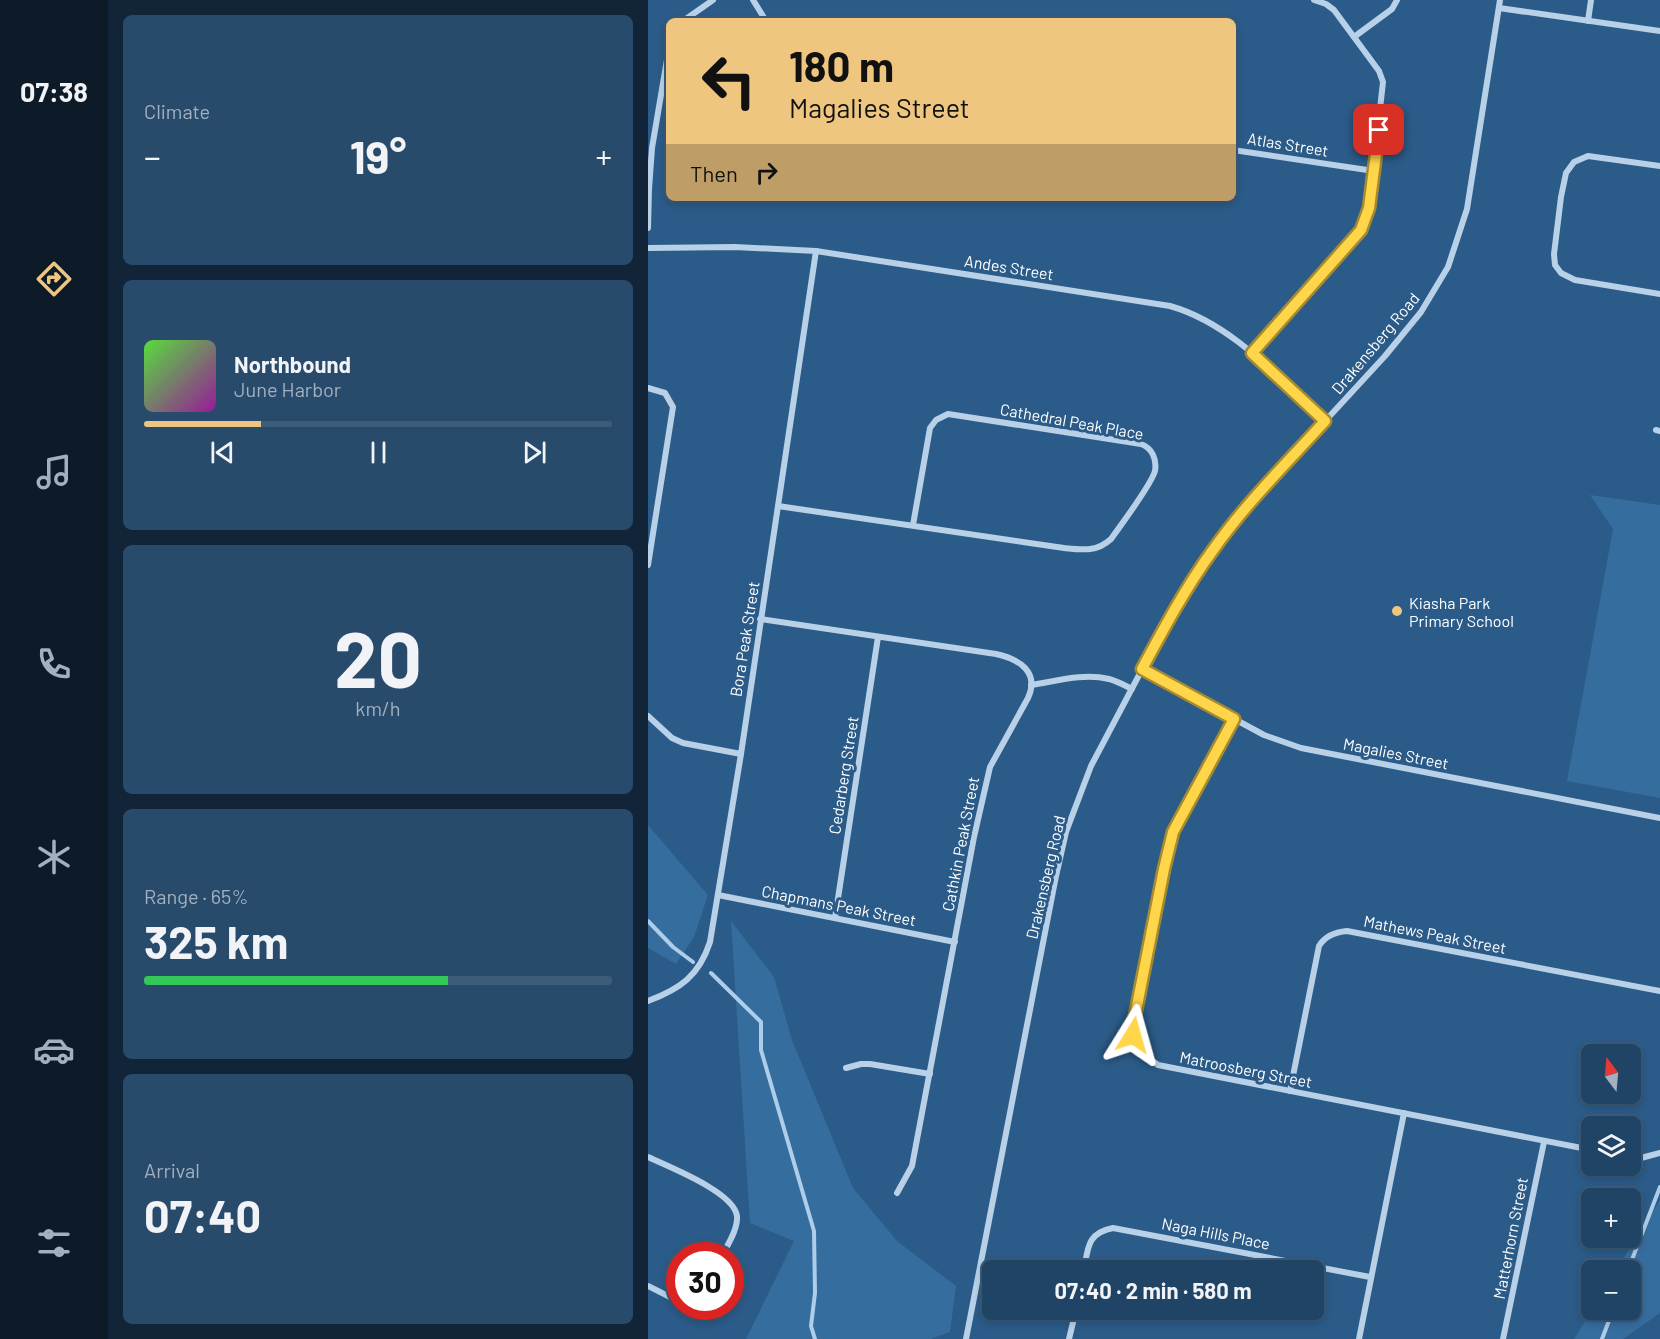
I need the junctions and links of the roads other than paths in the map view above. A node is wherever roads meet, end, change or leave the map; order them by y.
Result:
1 (713, 0) edge
2 (753, 0) edge
3 (1314, 0) edge
4 (1397, 0) edge
5 (1500, 0) edge
6 (1591, 0) edge
7 (1499, 8) junction
8 (686, 18) edge
9 (764, 18) edge
10 (1588, 21) junction
11 (1660, 31) edge
12 (1354, 37) junction
13 (666, 64) edge
14 (650, 148) edge
15 (1236, 150) edge
16 (1660, 166) edge
17 (1374, 171) junction
18 (648, 228) edge
19 (648, 248) edge
20 (816, 251) junction
21 (1660, 294) edge
22 (1252, 353) junction
23 (648, 388) edge
24 (1325, 421) junction
25 (778, 506) junction
26 (913, 525) junction
27 (648, 565) edge
28 (760, 619) junction
29 (878, 637) junction
30 (1142, 669) junction
31 (1031, 685) junction
32 (1132, 688) junction
33 (648, 716) edge
34 (1234, 719) junction
35 (741, 754) junction
36 (1660, 818) edge
37 (718, 895) junction
38 (835, 918) junction
39 (954, 942) junction
40 (1660, 991) edge
41 (648, 1001) edge
42 (846, 1068) dead end
43 (930, 1074) junction
44 (1290, 1091) junction
45 (1404, 1113) junction
46 (1544, 1142) junction
47 (1581, 1148) edge
48 (1660, 1153) edge
49 (648, 1157) edge
50 (1641, 1158) edge
51 (897, 1193) dead end
52 (728, 1242) edge
53 (1086, 1260) edge
54 (1281, 1260) edge
55 (1324, 1268) edge
56 (1370, 1277) junction
57 (648, 1286) edge
58 (666, 1294) edge
59 (1074, 1320) edge
60 (966, 1339) edge
61 (1070, 1339) edge
62 (1359, 1339) edge
63 (1503, 1339) edge

1 - 8 street
2 - 9 street
3 - 12 street
4 - 12 street
5 - 7 street, Drakensberg Road
6 - 10 street
7 - 10 street
7 - 24 street, Drakensberg Road
10 - 11 street
12 - 17 street
13 - 14 street
14 - 18 street
15 - 17 street, Atlas Street
16 - 21 street
17 - 22 street
19 - 20 street, Andes Street
20 - 22 street, Andes Street
20 - 25 street, Bora Peak Street
22 - 24 street, Andes Street
23 - 27 street
24 - 30 street, Drakensberg Road
25 - 26 street, Cathedral Peak Place
25 - 28 street, Bora Peak Street
26 - 26 street, Cathedral Peak Place
28 - 29 street
28 - 35 street, Bora Peak Street
29 - 31 street
29 - 38 street, Cedarberg Street
30 - 32 street, Drakensberg Road
30 - 34 street, Magalies Street
31 - 32 street
31 - 39 street, Cathkin Peak Street
32 - 60 street, Drakensberg Road
33 - 35 street
34 - 36 street, Magalies Street
34 - 44 street, Matroosberg Street
35 - 37 street, Bora Peak Street
37 - 38 street, Chapmans Peak Street
37 - 41 street, Bora Peak Street
38 - 39 street, Chapmans Peak Street
39 - 43 street, Cathkin Peak Street
40 - 44 street, Mathews Peak Street
42 - 43 street
43 - 51 street, Cathkin Peak Street
44 - 45 street, Matroosberg Street
45 - 46 street, Matroosberg Street
45 - 56 street
46 - 47 street, Matroosberg Street
46 - 63 street, Matterhorn Street
48 - 50 street
49 - 52 street
53 - 54 street, Naga Hills Place
55 - 56 street, Naga Hills Place
56 - 62 street
57 - 58 street
59 - 61 street

